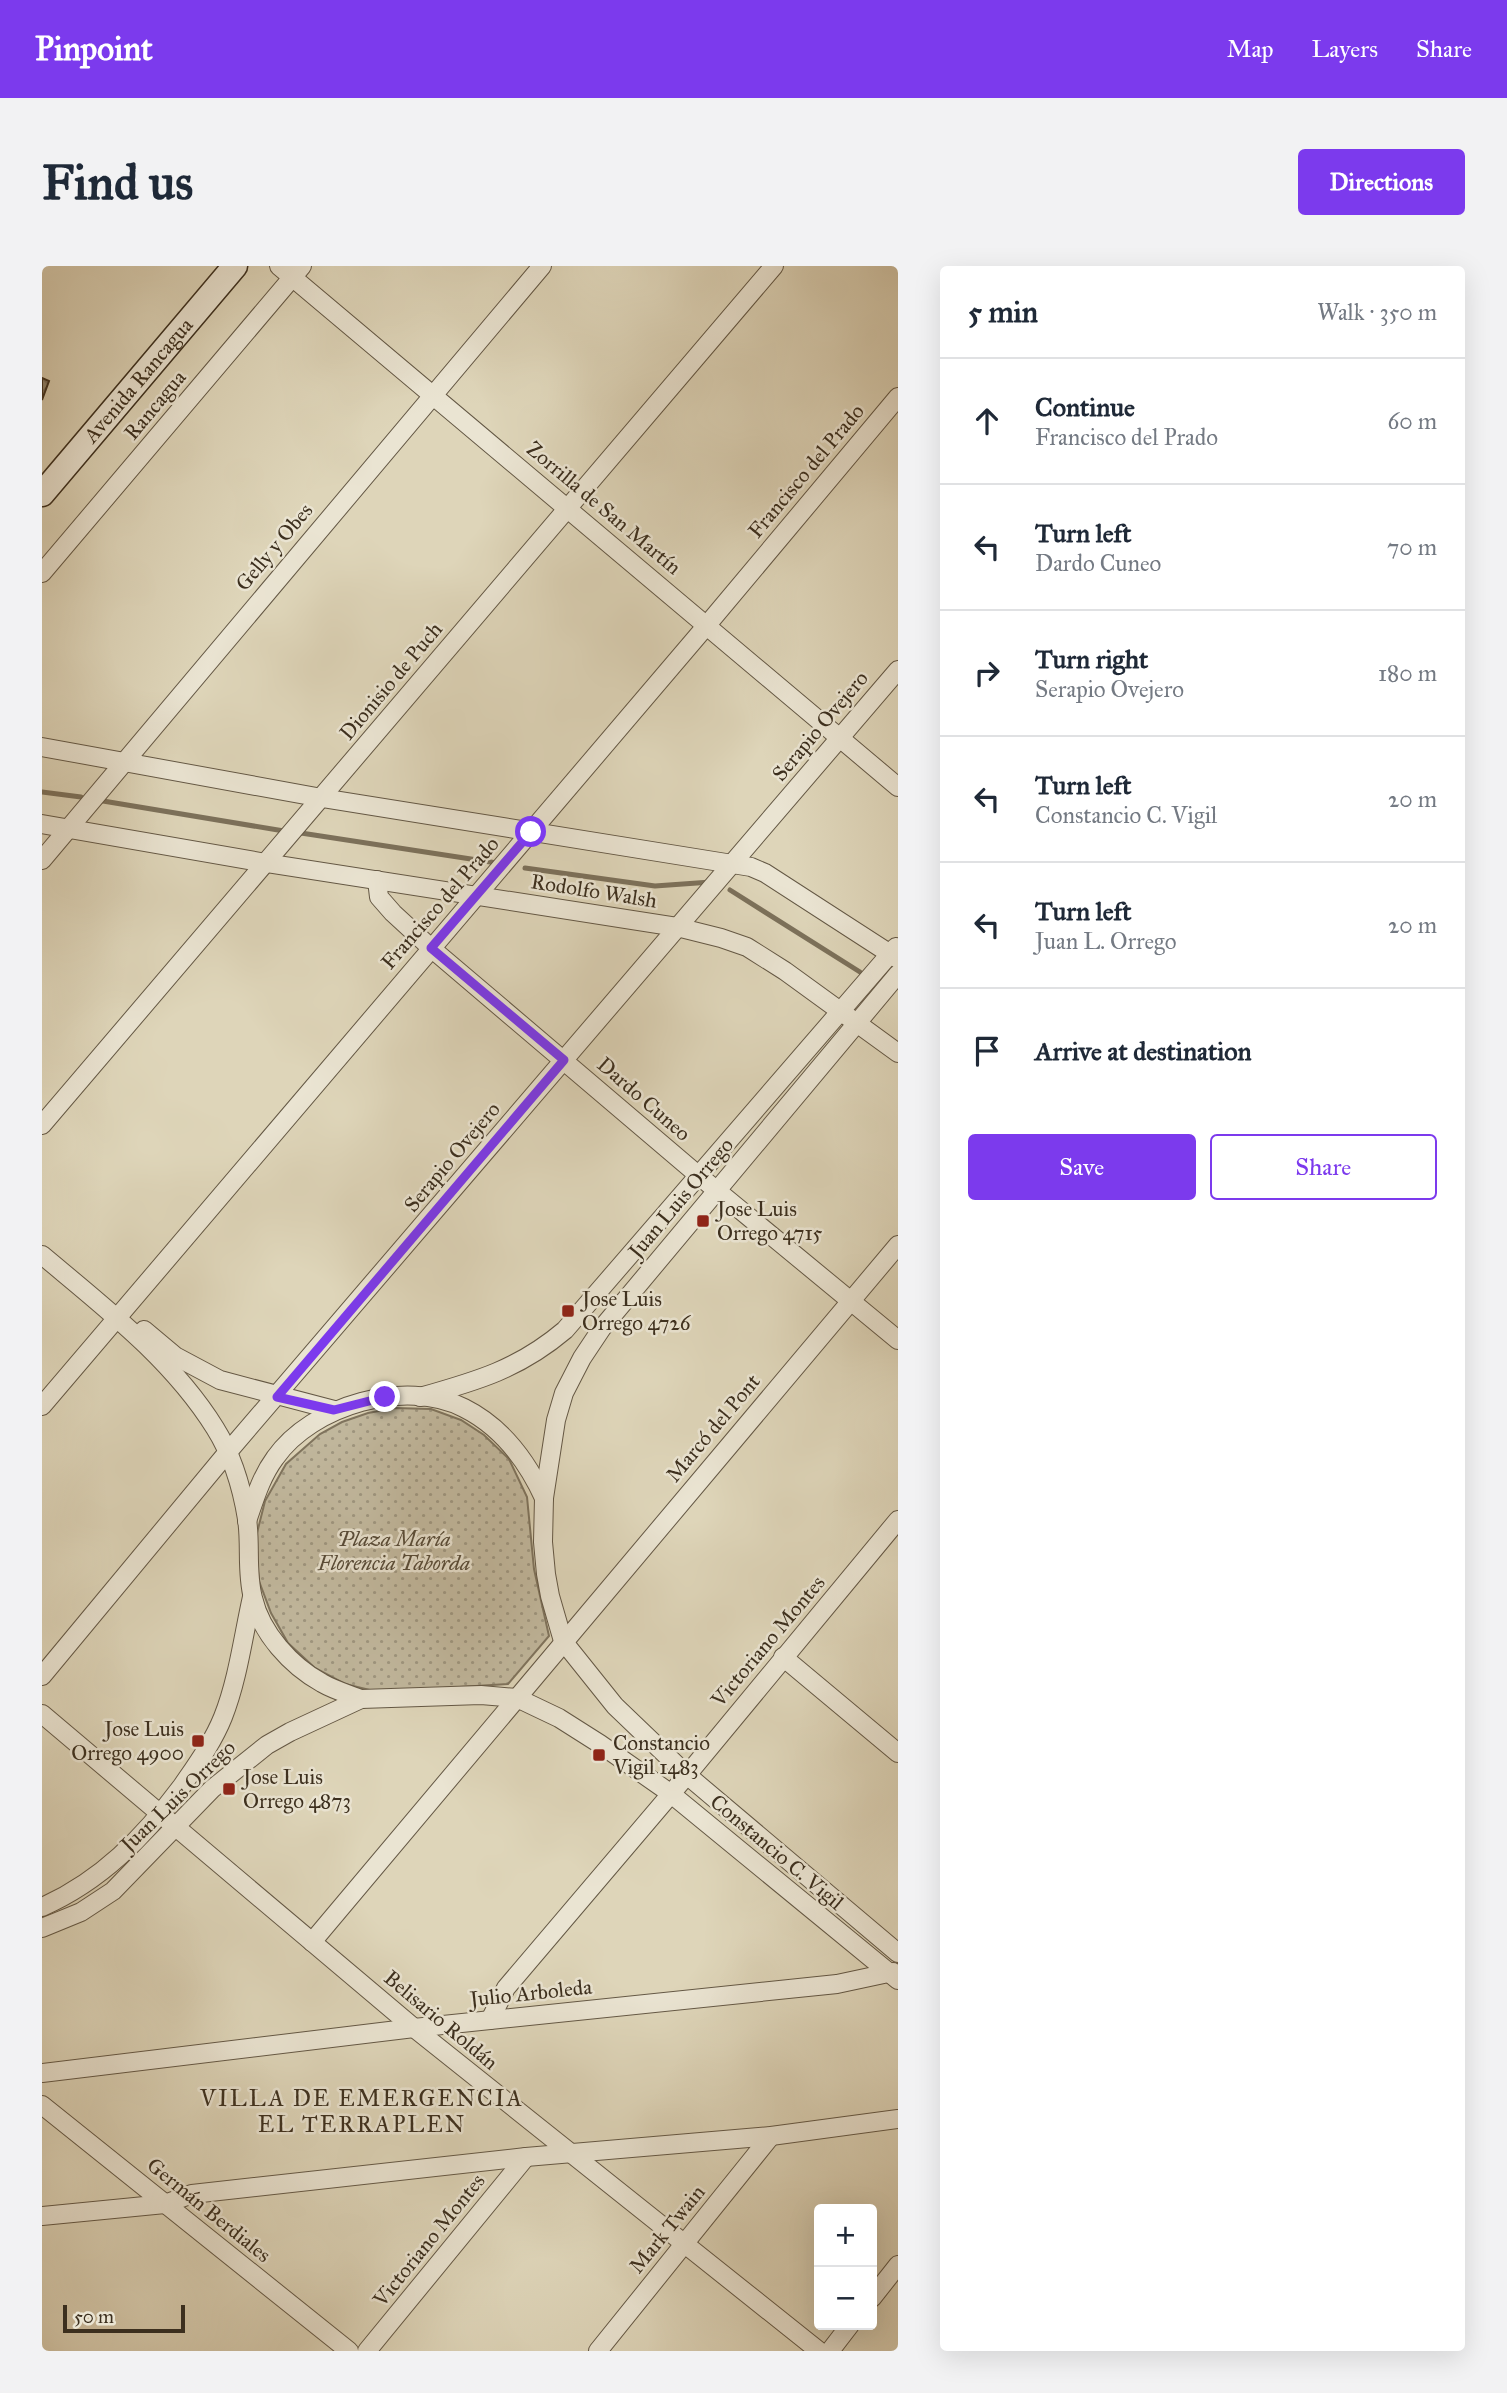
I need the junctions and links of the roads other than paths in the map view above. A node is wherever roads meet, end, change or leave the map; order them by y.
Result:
1 (234, 266) edge
2 (542, 266) edge
3 (774, 266) edge
4 (291, 270) edge
5 (433, 394) junction
6 (898, 397) edge
7 (42, 494) edge
8 (567, 508) junction
9 (42, 573) edge
10 (707, 625) junction
11 (898, 670) edge
12 (841, 738) junction
13 (42, 747) edge
14 (122, 762) junction
15 (898, 787) edge
16 (322, 798) junction
17 (42, 824) edge
18 (68, 828) junction
19 (531, 832) junction
20 (42, 860) edge
21 (266, 863) junction
22 (734, 863) junction
23 (377, 880) junction
24 (477, 895) junction
25 (677, 928) junction
26 (431, 948) junction
27 (895, 953) edge
28 (898, 975) edge
29 (840, 1011) junction
30 (858, 1023) junction
31 (898, 1053) edge
32 (564, 1060) junction
33 (42, 1125) edge
34 (698, 1175) junction
35 (718, 1189) junction
36 (42, 1242) edge
37 (898, 1245) edge
38 (42, 1255) edge
39 (851, 1301) junction
40 (120, 1315) junction
41 (898, 1340) edge
42 (277, 1397) junction
43 (420, 1397) junction
44 (42, 1406) edge
45 (334, 1410) junction
46 (228, 1453) junction
47 (544, 1499) junction
48 (898, 1520) edge
49 (247, 1521) junction
50 (891, 1541) edge
51 (252, 1597) junction
52 (563, 1641) junction
53 (783, 1657) junction
54 (42, 1676) edge
55 (517, 1698) junction
56 (361, 1699) junction
57 (42, 1714) edge
58 (898, 1753) edge
59 (687, 1775) junction
60 (670, 1793) junction
61 (161, 1814) junction
62 (176, 1827) junction
63 (42, 1906) edge
64 (42, 1928) edge
65 (312, 1942) junction
66 (898, 1953) edge
67 (894, 1975) edge
68 (490, 2020) junction
69 (414, 2028) junction
70 (42, 2073) edge
71 (42, 2105) edge
72 (898, 2119) edge
73 (771, 2136) junction
74 (573, 2154) junction
75 (526, 2157) junction
76 (165, 2204) junction
77 (42, 2216) edge
78 (685, 2244) junction
79 (898, 2265) edge
80 (877, 2292) edge
81 (846, 2330) edge
82 (349, 2351) edge
83 (368, 2351) edge
84 (598, 2351) edge
85 (819, 2351) edge
86 (830, 2351) edge

1 - 7 main road, Avenida Rancagua
2 - 5 street, Gelly y Obes
3 - 8 street, Dionisio de Puch
4 - 5 street, Zorrilla de San Martín
4 - 9 street, Rancagua
5 - 8 street, Zorrilla de San Martín
5 - 14 street, Gelly y Obes
6 - 10 street, Francisco del Prado
8 - 10 street, Zorrilla de San Martín
8 - 16 street, Dionisio de Puch
10 - 12 street, Zorrilla de San Martín
10 - 19 street, Francisco del Prado
11 - 12 street, Serapio Ovejero
12 - 15 street, Zorrilla de San Martín
12 - 22 street, Serapio Ovejero
13 - 14 street
14 - 16 street
14 - 18 street, Gelly y Obes
16 - 19 street
16 - 21 street, Dionisio de Puch
17 - 18 street, Rodolfo Walsh
18 - 20 street, Gelly y Obes
18 - 21 street, Rodolfo Walsh
19 - 22 street
19 - 24 street, Francisco del Prado
21 - 23 street, Rodolfo Walsh
21 - 33 street, Dionisio de Puch
22 - 25 street, Serapio Ovejero
22 - 27 street
23 - 24 street, Rodolfo Walsh
23 - 26 street, Dardo Cuneo
24 - 25 street, Rodolfo Walsh
24 - 26 street, Francisco del Prado
25 - 29 street, Rodolfo Walsh
25 - 32 street, Serapio Ovejero
26 - 32 street, Dardo Cuneo
26 - 40 street, Francisco del Prado
27 - 29 street, Juan Luis Orrego
28 - 30 street, Juan Luis Orrego
29 - 30 street, Rodolfo Walsh
29 - 34 street, Juan Luis Orrego
30 - 31 street, Rodolfo Walsh
30 - 35 street, Juan Luis Orrego
32 - 34 street, Dardo Cuneo
32 - 42 street, Serapio Ovejero
34 - 35 street, Dardo Cuneo
34 - 43 street, Juan Luis Orrego
35 - 39 street, Dardo Cuneo
35 - 47 street, Juan Luis Orrego
36 - 40 street
37 - 39 street, Marcó del Pont
38 - 40 street
39 - 41 street, Dardo Cuneo
39 - 52 street, Marcó del Pont
40 - 42 street
40 - 44 street, Francisco del Prado
40 - 46 street
42 - 45 street
42 - 46 street, Serapio Ovejero
43 - 45 street
43 - 47 street
45 - 49 street
46 - 49 street
46 - 54 street, Serapio Ovejero
47 - 52 street, Juan Luis Orrego
48 - 50 street, Victoriano Montes
49 - 51 street
50 - 53 street, Victoriano Montes
51 - 56 street
51 - 61 street, Juan Luis Orrego
52 - 55 street, Marcó del Pont
52 - 59 street, Constancio C. Vigil
53 - 58 street
53 - 59 street, Victoriano Montes
55 - 56 street, Juan Luis Orrego
55 - 60 street, Constancio C. Vigil
55 - 65 street
56 - 62 street, Juan Luis Orrego
57 - 61 street, Belisario Roldán
59 - 60 street, Victoriano Montes
59 - 66 street, Constancio C. Vigil
60 - 67 street, Constancio C. Vigil
60 - 68 street, Victoriano Montes
61 - 62 street, Belisario Roldán
61 - 63 street, Juan Luis Orrego
62 - 64 street, Juan Luis Orrego
62 - 65 street, Belisario Roldán
65 - 69 street, Belisario Roldán
67 - 68 street, Julio Arboleda
68 - 69 street, Julio Arboleda
69 - 70 street, Julio Arboleda
69 - 74 street, Belisario Roldán
71 - 76 street, Germán Berdiales
72 - 73 street
73 - 74 street
73 - 78 street, Mark Twain
74 - 75 street
74 - 78 street, Belisario Roldán
75 - 76 street
75 - 83 street, Victoriano Montes
76 - 77 street
76 - 82 street, Germán Berdiales
78 - 84 street, Mark Twain
78 - 85 street, Belisario Roldán
79 - 80 street
81 - 86 street

